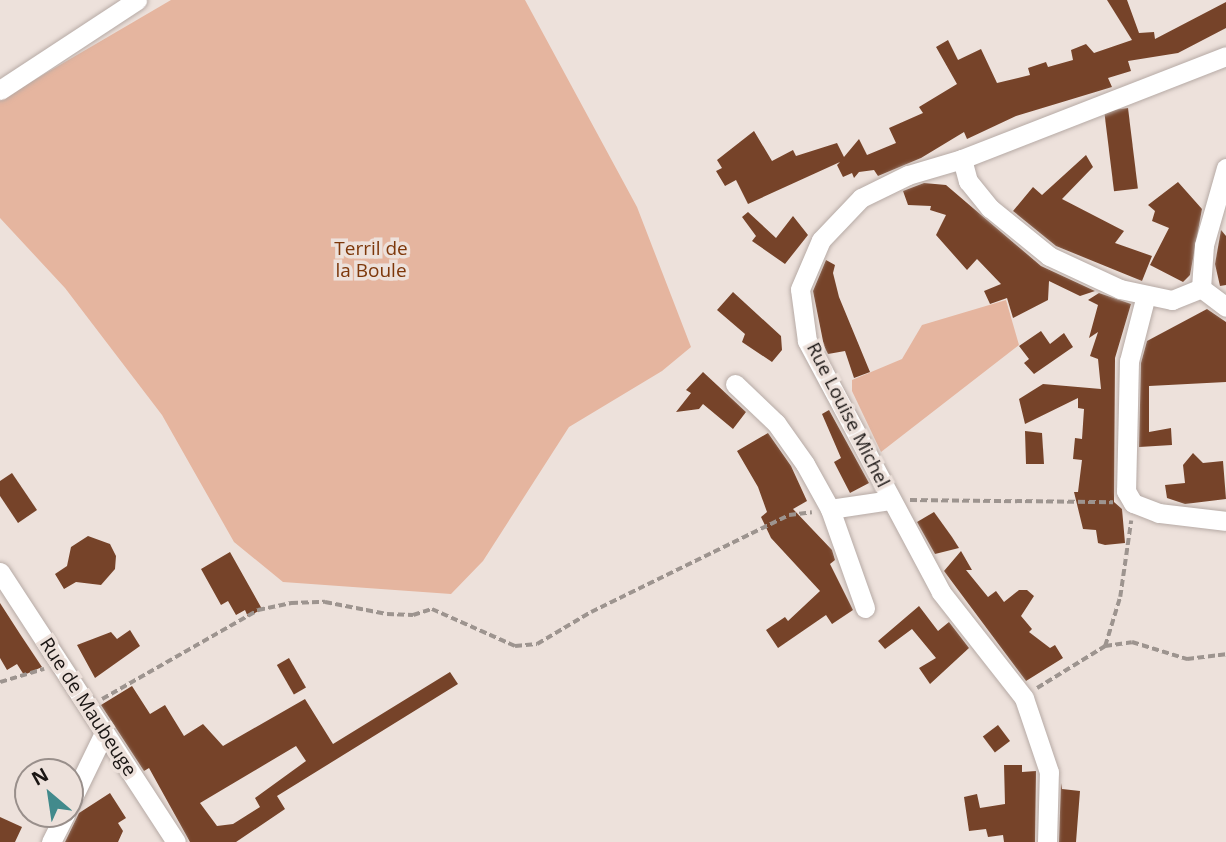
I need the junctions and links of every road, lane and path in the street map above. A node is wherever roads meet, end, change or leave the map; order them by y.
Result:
1 (137, 0) edge
2 (1226, 56) edge
3 (0, 90) edge
4 (962, 159) junction
5 (1226, 168) edge
6 (1200, 288) junction
7 (1146, 295) junction
8 (1226, 307) edge
9 (735, 384) dead end
10 (891, 500) junction
11 (1133, 503) junction
12 (830, 509) junction
13 (1226, 522) edge
14 (0, 572) edge
15 (864, 608) dead end
16 (1105, 646) junction
17 (1226, 654) edge
18 (58, 662) junction
19 (0, 682) edge
20 (1024, 698) junction
21 (88, 707) junction
22 (104, 733) junction
23 (84, 774) edge
24 (176, 842) edge
25 (1047, 842) edge

1 - 3 street
2 - 4 street, Rue Louise Michel
4 - 7 street
4 - 10 street, Rue Louise Michel
5 - 6 street
6 - 7 street
6 - 8 street
7 - 11 street
9 - 12 street
10 - 11 path
10 - 12 street
10 - 20 street, Rue Louise Michel
11 - 13 street
11 - 16 path
12 - 15 street
12 - 21 path
14 - 18 street, Rue de Maubeuge
16 - 17 path
16 - 20 path
18 - 19 path
18 - 21 street, Rue de Maubeuge
20 - 25 street, Rue Louise Michel
21 - 22 street, Rue de Maubeuge
22 - 23 street
22 - 24 street, Rue de Maubeuge

